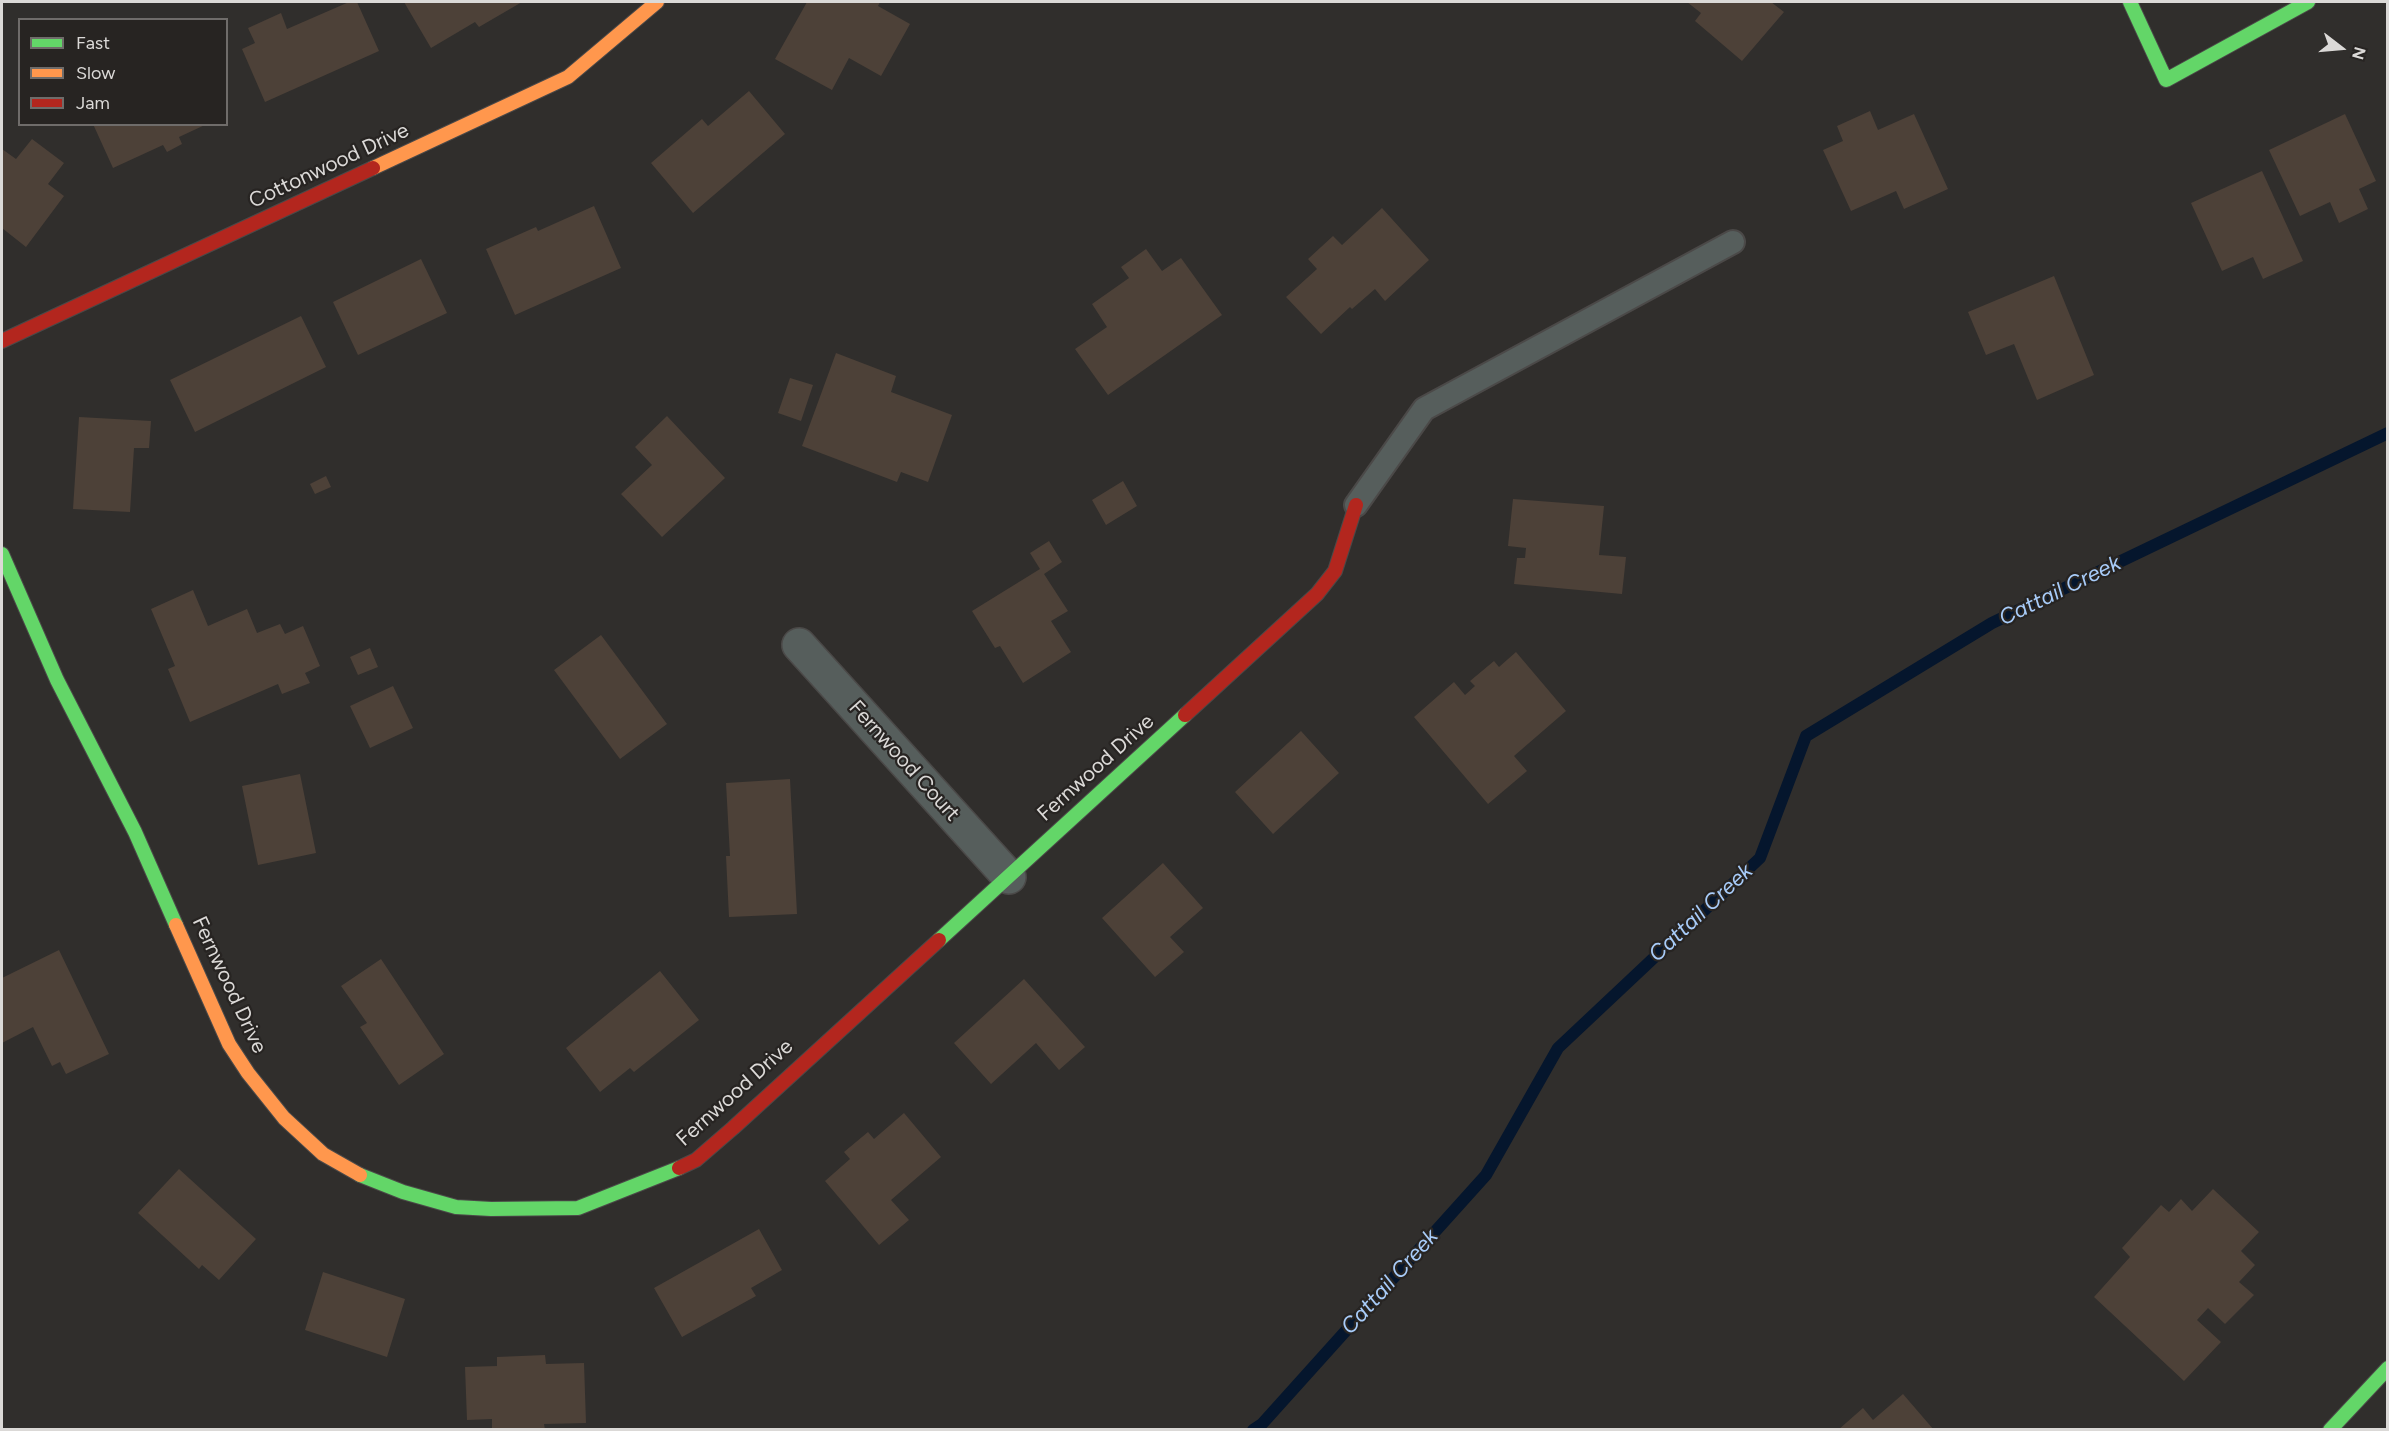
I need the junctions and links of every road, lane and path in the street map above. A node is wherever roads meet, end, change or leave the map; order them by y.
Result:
1 (657, 2) edge
2 (2130, 2) edge
3 (2308, 2) edge
4 (1733, 242) dead end
5 (2, 341) edge
6 (1356, 505) joint
7 (2, 554) edge
8 (799, 645) dead end
9 (1009, 877) junction
10 (2388, 1368) edge
11 (2330, 1430) edge

1 - 5 street, Cottonwood Drive
2 - 3 street
4 - 6 lane
6 - 9 street, Fernwood Drive
7 - 9 street, Fernwood Drive
8 - 9 street, Fernwood Court
10 - 11 street

